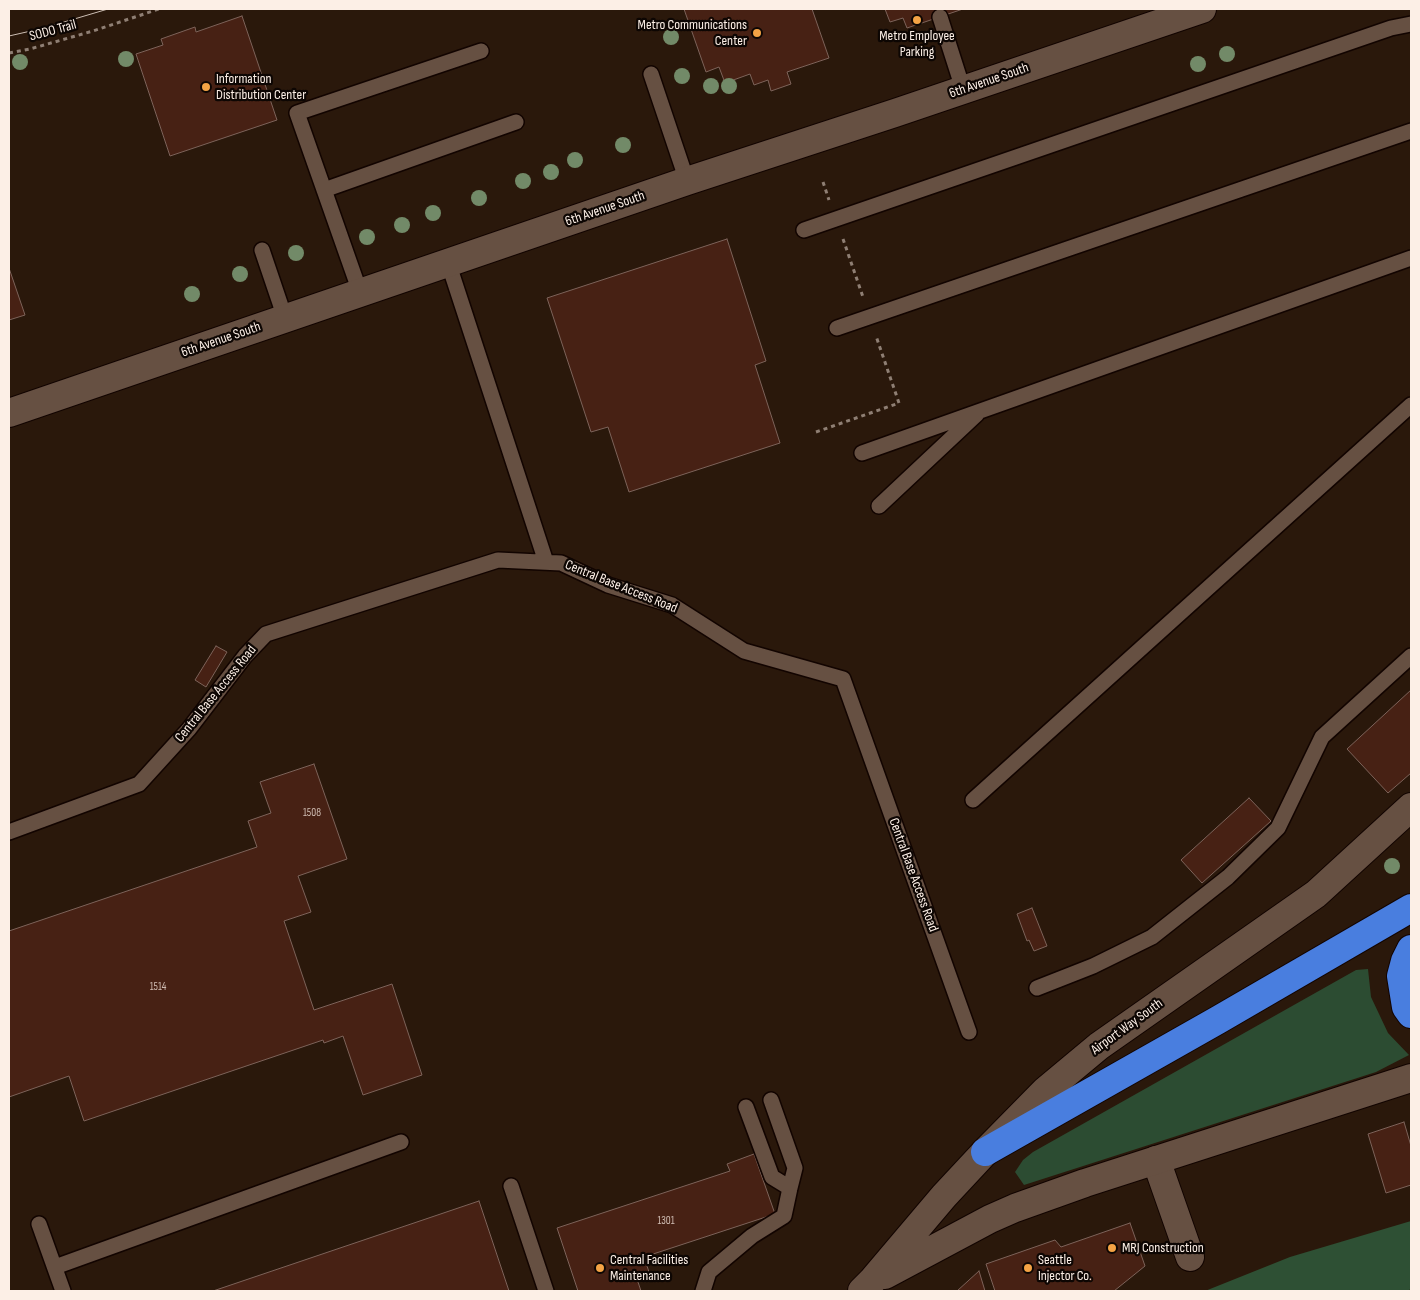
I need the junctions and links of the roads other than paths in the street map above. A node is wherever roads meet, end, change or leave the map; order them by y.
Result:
1 (1202, 9) edge
2 (940, 17) dead end
3 (1411, 24) edge
4 (480, 50) dead end
5 (651, 74) dead end
6 (963, 89) junction
7 (516, 122) dead end
8 (1411, 131) edge
9 (687, 181) junction
10 (324, 190) junction
11 (804, 230) dead end
12 (262, 250) dead end
13 (1411, 258) edge
14 (448, 262) junction
15 (360, 292) junction
16 (285, 318) junction
17 (837, 328) dead end
18 (1411, 405) edge
19 (982, 410) junction
20 (9, 413) edge
21 (862, 453) dead end
22 (879, 506) dead end
23 (546, 562) junction
24 (1411, 656) edge
25 (973, 800) dead end
26 (1411, 807) edge
27 (9, 832) edge
28 (1411, 908) edge
29 (1411, 948) edge
30 (1037, 988) dead end
31 (1411, 1014) edge
32 (969, 1032) dead end
33 (1411, 1078) edge
34 (770, 1100) dead end
35 (746, 1107) dead end
36 (401, 1142) dead end
37 (985, 1152) junction
38 (1156, 1160) junction
39 (511, 1186) dead end
40 (790, 1188) junction
41 (39, 1224) dead end
42 (1190, 1258) dead end
43 (55, 1268) junction
44 (867, 1286) edge
45 (63, 1291) edge
46 (546, 1291) edge
47 (702, 1291) edge

1 - 6 street, 6th Avenue South
2 - 6 lane
3 - 11 lane
4 - 10 lane
5 - 9 lane
6 - 9 street, 6th Avenue South
7 - 10 lane
8 - 17 lane
9 - 14 street, 6th Avenue South
10 - 15 lane
12 - 16 lane
13 - 19 lane
14 - 15 street, 6th Avenue South
14 - 23 lane
15 - 16 street, 6th Avenue South
16 - 20 street, 6th Avenue South
18 - 25 lane
19 - 21 lane
19 - 22 lane
23 - 27 lane, Central Base Access Road
23 - 32 lane, Central Base Access Road
24 - 30 lane
26 - 37 street, Airport Way South
28 - 37 highway
29 - 31 highway
33 - 38 street, Airport Way South
34 - 40 lane
35 - 40 lane
36 - 43 lane
37 - 44 street, Airport Way South
38 - 42 street
38 - 44 street, Airport Way South
39 - 46 lane
40 - 47 lane
41 - 43 lane
43 - 45 lane

